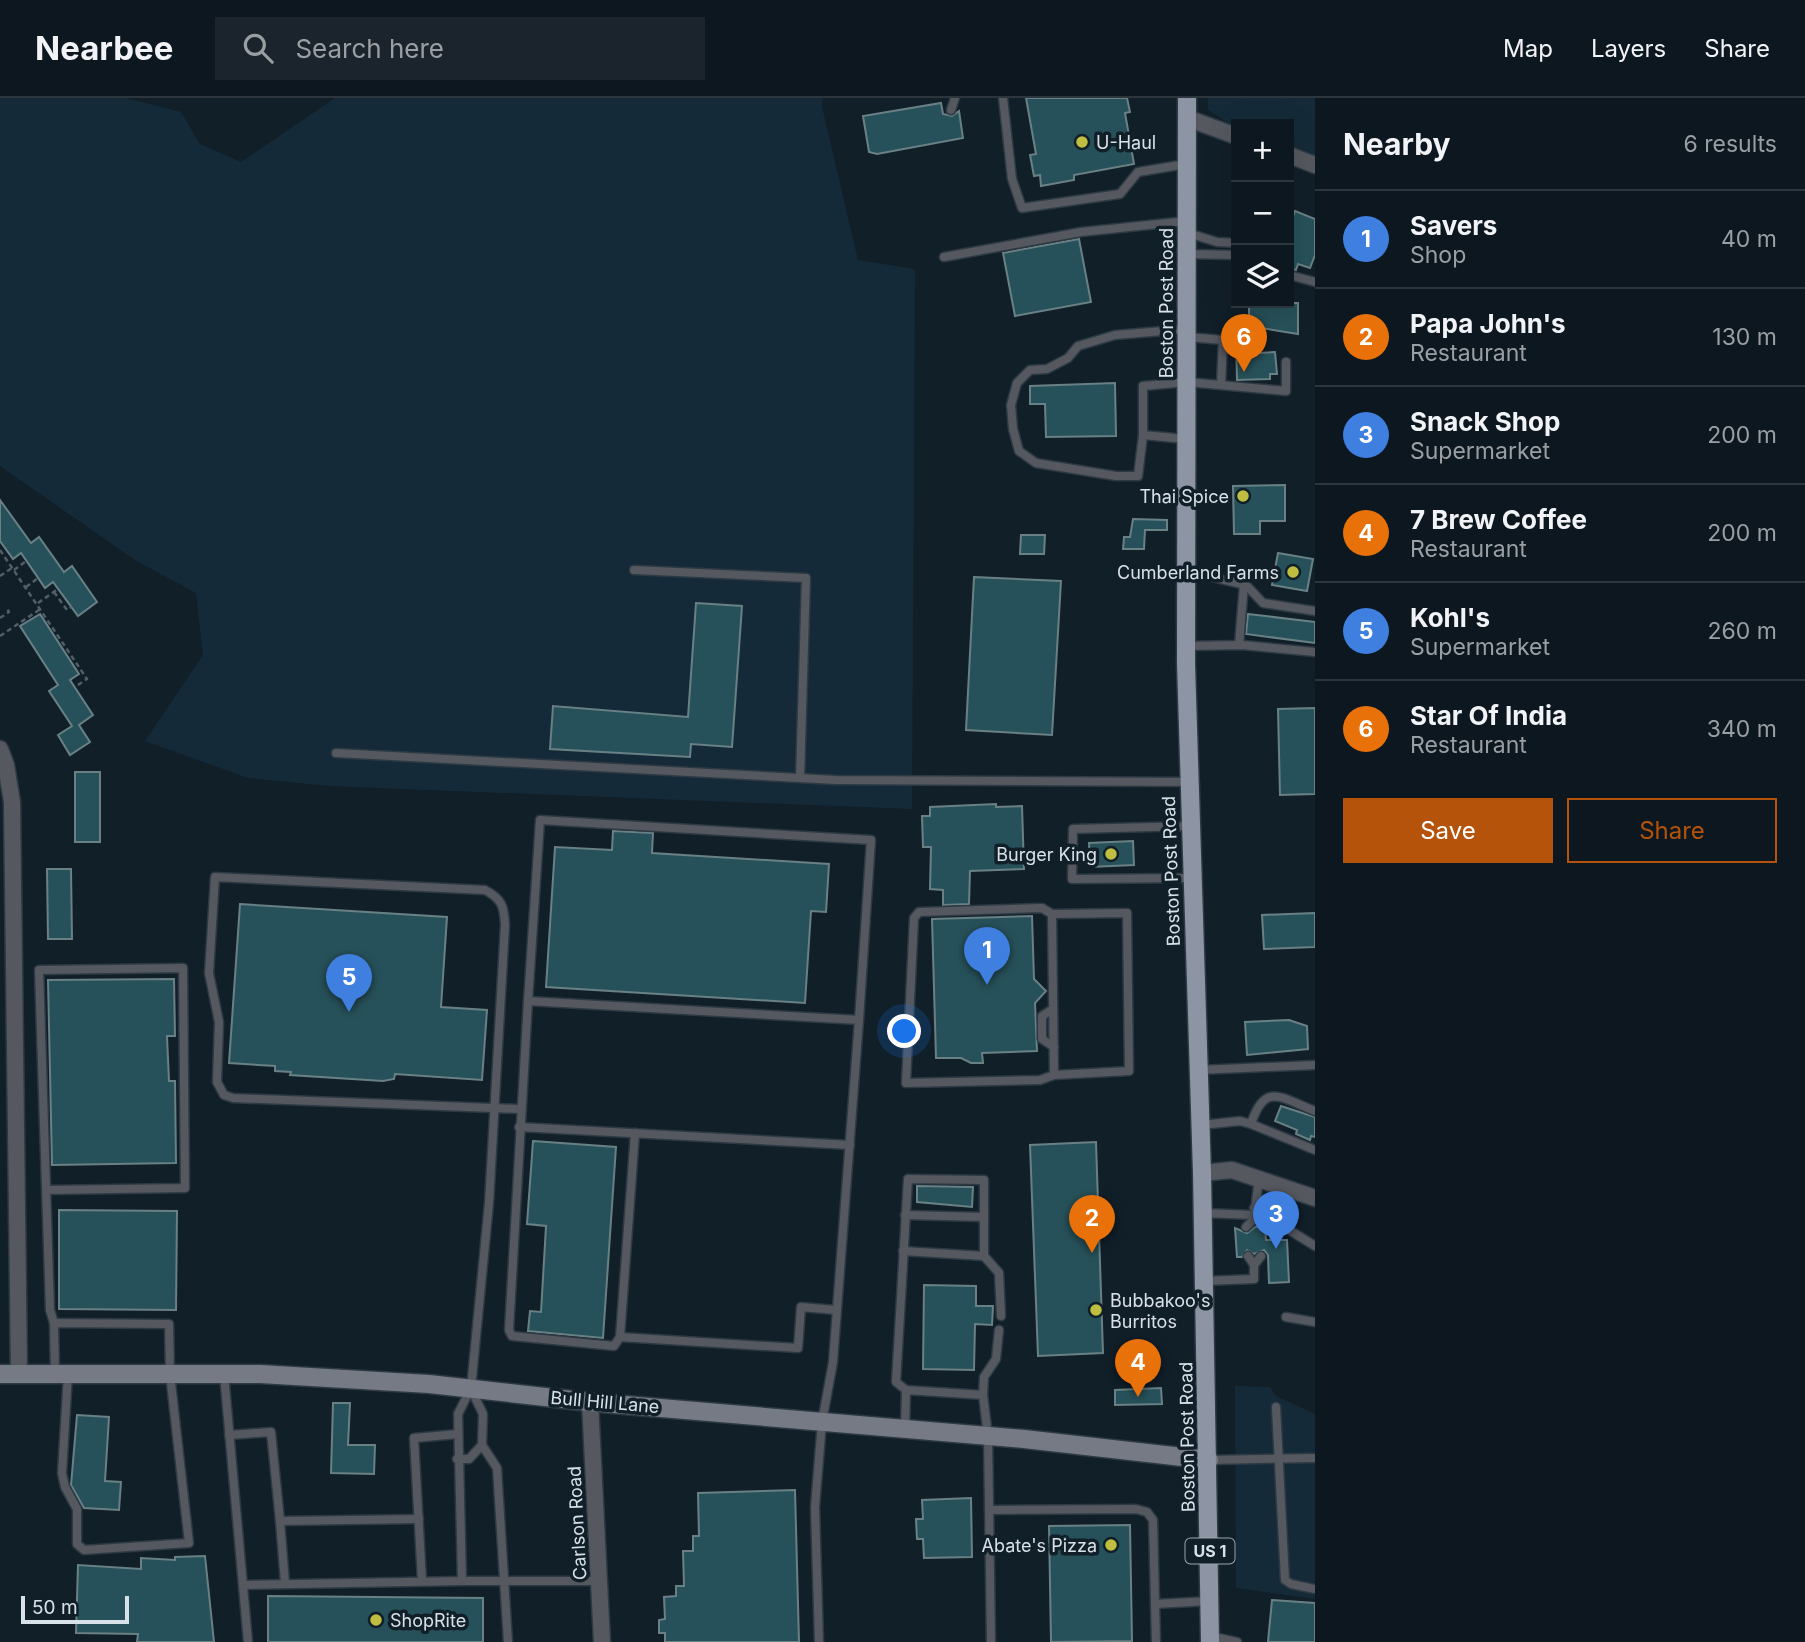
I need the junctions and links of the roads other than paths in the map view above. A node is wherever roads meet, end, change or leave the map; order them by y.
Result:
1 (956, 98) edge
2 (1003, 98) edge
3 (1187, 98) edge
4 (951, 110) dead end
5 (1187, 118) junction
6 (1231, 134) edge
7 (1294, 157) edge
8 (1187, 164) junction
9 (1315, 165) edge
10 (1187, 227) junction
11 (1231, 243) edge
12 (1187, 254) junction
13 (1231, 255) edge
14 (944, 257) dead end
15 (1294, 276) edge
16 (1315, 282) edge
17 (1187, 333) junction
18 (1286, 362) dead end
19 (1187, 382) junction
20 (1222, 385) junction
21 (1143, 435) junction
22 (1186, 439) junction
23 (634, 570) dead end
24 (1186, 570) junction
25 (1244, 584) junction
26 (1315, 611) edge
27 (1239, 645) junction
28 (1186, 646) junction
29 (1315, 652) edge
30 (0, 749) edge
31 (335, 753) dead end
32 (800, 778) junction
33 (1190, 782) junction
34 (1191, 826) junction
35 (1193, 878) junction
36 (1052, 914) junction
37 (527, 1001) junction
38 (859, 1020) junction
39 (1315, 1065) edge
40 (1199, 1070) junction
41 (1054, 1074) junction
42 (493, 1108) junction
43 (520, 1109) junction
44 (1315, 1111) edge
45 (1251, 1124) junction
46 (1201, 1125) junction
47 (519, 1127) junction
48 (635, 1133) junction
49 (850, 1145) junction
50 (1315, 1150) edge
51 (1202, 1173) junction
52 (1259, 1178) junction
53 (47, 1189) junction
54 (1315, 1198) edge
55 (1203, 1213) junction
56 (1254, 1214) junction
57 (905, 1215) junction
58 (984, 1217) junction
59 (1246, 1227) dead end
60 (1260, 1227) dead end
61 (1315, 1246) edge
62 (903, 1251) junction
63 (984, 1256) junction
64 (1248, 1256) dead end
65 (1261, 1256) dead end
66 (1254, 1265) junction
67 (1204, 1281) junction
68 (836, 1310) junction
69 (1001, 1316) dead end
70 (1286, 1317) dead end
71 (1315, 1322) edge
72 (54, 1323) junction
73 (999, 1330) dead end
74 (620, 1337) junction
75 (0, 1374) edge
76 (19, 1374) junction
77 (61, 1374) junction
78 (170, 1374) junction
79 (224, 1374) junction
80 (471, 1388) junction
81 (906, 1390) junction
82 (983, 1395) junction
83 (590, 1402) junction
84 (1276, 1408) dead end
85 (822, 1422) junction
86 (905, 1429) junction
87 (458, 1434) junction
88 (229, 1435) junction
89 (988, 1436) junction
90 (482, 1445) junction
91 (1315, 1458) edge
92 (457, 1459) junction
93 (1209, 1460) junction
94 (1279, 1460) junction
95 (989, 1510) junction
96 (419, 1518) junction
97 (280, 1521) junction
98 (422, 1581) junction
99 (462, 1581) junction
100 (599, 1581) junction
101 (285, 1583) junction
102 (505, 1583) junction
103 (243, 1585) junction
104 (1315, 1589) edge
105 (1210, 1601) junction
106 (1155, 1604) junction
107 (1210, 1639) edge
108 (248, 1642) edge
109 (508, 1642) edge
110 (602, 1642) edge
111 (819, 1642) edge
112 (991, 1642) edge
113 (1156, 1642) edge
114 (1237, 1642) edge

1 - 4 lane
2 - 8 lane
3 - 5 main road, Boston Post Road / US 1
5 - 6 street
5 - 8 main road, Boston Post Road / US 1
7 - 9 street
8 - 10 main road, Boston Post Road / US 1
10 - 11 lane
10 - 12 main road, Boston Post Road / US 1
10 - 14 lane
12 - 13 lane
12 - 17 main road, Boston Post Road / US 1
15 - 16 lane
17 - 19 main road, Boston Post Road / US 1
17 - 20 lane
17 - 21 lane
18 - 20 lane
19 - 20 lane
19 - 21 lane
19 - 22 main road, Boston Post Road / US 1
21 - 22 lane
22 - 24 main road, Boston Post Road / US 1
23 - 32 lane
24 - 25 lane
24 - 28 main road, Boston Post Road / US 1
25 - 26 lane
25 - 27 lane
27 - 28 lane
27 - 29 lane
28 - 33 main road, Boston Post Road / US 1
30 - 76 street
31 - 32 lane
32 - 33 lane
33 - 34 main road, Boston Post Road / US 1
34 - 35 main road, Boston Post Road / US 1
34 - 35 lane
35 - 40 main road, Boston Post Road / US 1
36 - 41 lane
36 - 41 lane
36 - 41 lane
37 - 38 lane
37 - 38 lane
37 - 43 lane
38 - 49 lane
39 - 40 lane
40 - 46 main road, Boston Post Road / US 1
42 - 42 lane
42 - 43 lane
42 - 80 lane
43 - 47 lane
44 - 45 lane
45 - 46 lane
45 - 50 lane
46 - 51 main road, Boston Post Road / US 1
47 - 48 lane
47 - 74 lane
48 - 49 lane
48 - 74 lane
49 - 68 lane
51 - 52 street
51 - 55 main road, Boston Post Road / US 1
52 - 54 street
52 - 56 lane
53 - 53 lane
53 - 72 lane
55 - 56 lane
55 - 67 main road, Boston Post Road / US 1
56 - 59 lane
56 - 60 lane
56 - 61 lane
57 - 58 lane
57 - 58 lane
57 - 62 lane
58 - 63 lane
62 - 63 lane
62 - 81 lane
63 - 69 lane
64 - 66 lane
65 - 66 lane
66 - 67 lane
67 - 93 main road, Boston Post Road / US 1
68 - 74 lane
68 - 85 lane
70 - 71 lane
72 - 77 lane
72 - 78 lane
73 - 82 lane
75 - 76 main road, Bull Hill Lane
76 - 77 main road, Bull Hill Lane
77 - 78 main road, Bull Hill Lane
77 - 78 lane
78 - 79 main road, Bull Hill Lane
79 - 80 main road, Bull Hill Lane
79 - 88 lane
80 - 83 main road, Bull Hill Lane
80 - 87 lane
80 - 90 lane
81 - 82 lane
81 - 86 lane
82 - 89 lane
83 - 85 main road, Bull Hill Lane
83 - 100 street, Carlson Road
84 - 94 lane
85 - 86 main road, Bull Hill Lane
85 - 111 lane
86 - 89 main road, Bull Hill Lane
87 - 92 lane
87 - 96 lane
88 - 97 lane
88 - 103 lane
89 - 93 main road, Bull Hill Lane
89 - 95 lane
90 - 92 lane
90 - 102 lane
91 - 94 lane
92 - 99 lane
93 - 94 lane
93 - 105 main road, Boston Post Road / US 1
94 - 104 lane
95 - 106 lane
95 - 112 lane
96 - 97 lane
96 - 98 lane
97 - 101 lane
98 - 99 lane
98 - 101 lane
99 - 102 lane
100 - 102 lane
100 - 110 street, Carlson Road
101 - 103 lane
102 - 109 lane
103 - 108 lane
105 - 106 lane
105 - 107 main road, Boston Post Road / US 1
106 - 113 lane
107 - 114 lane

